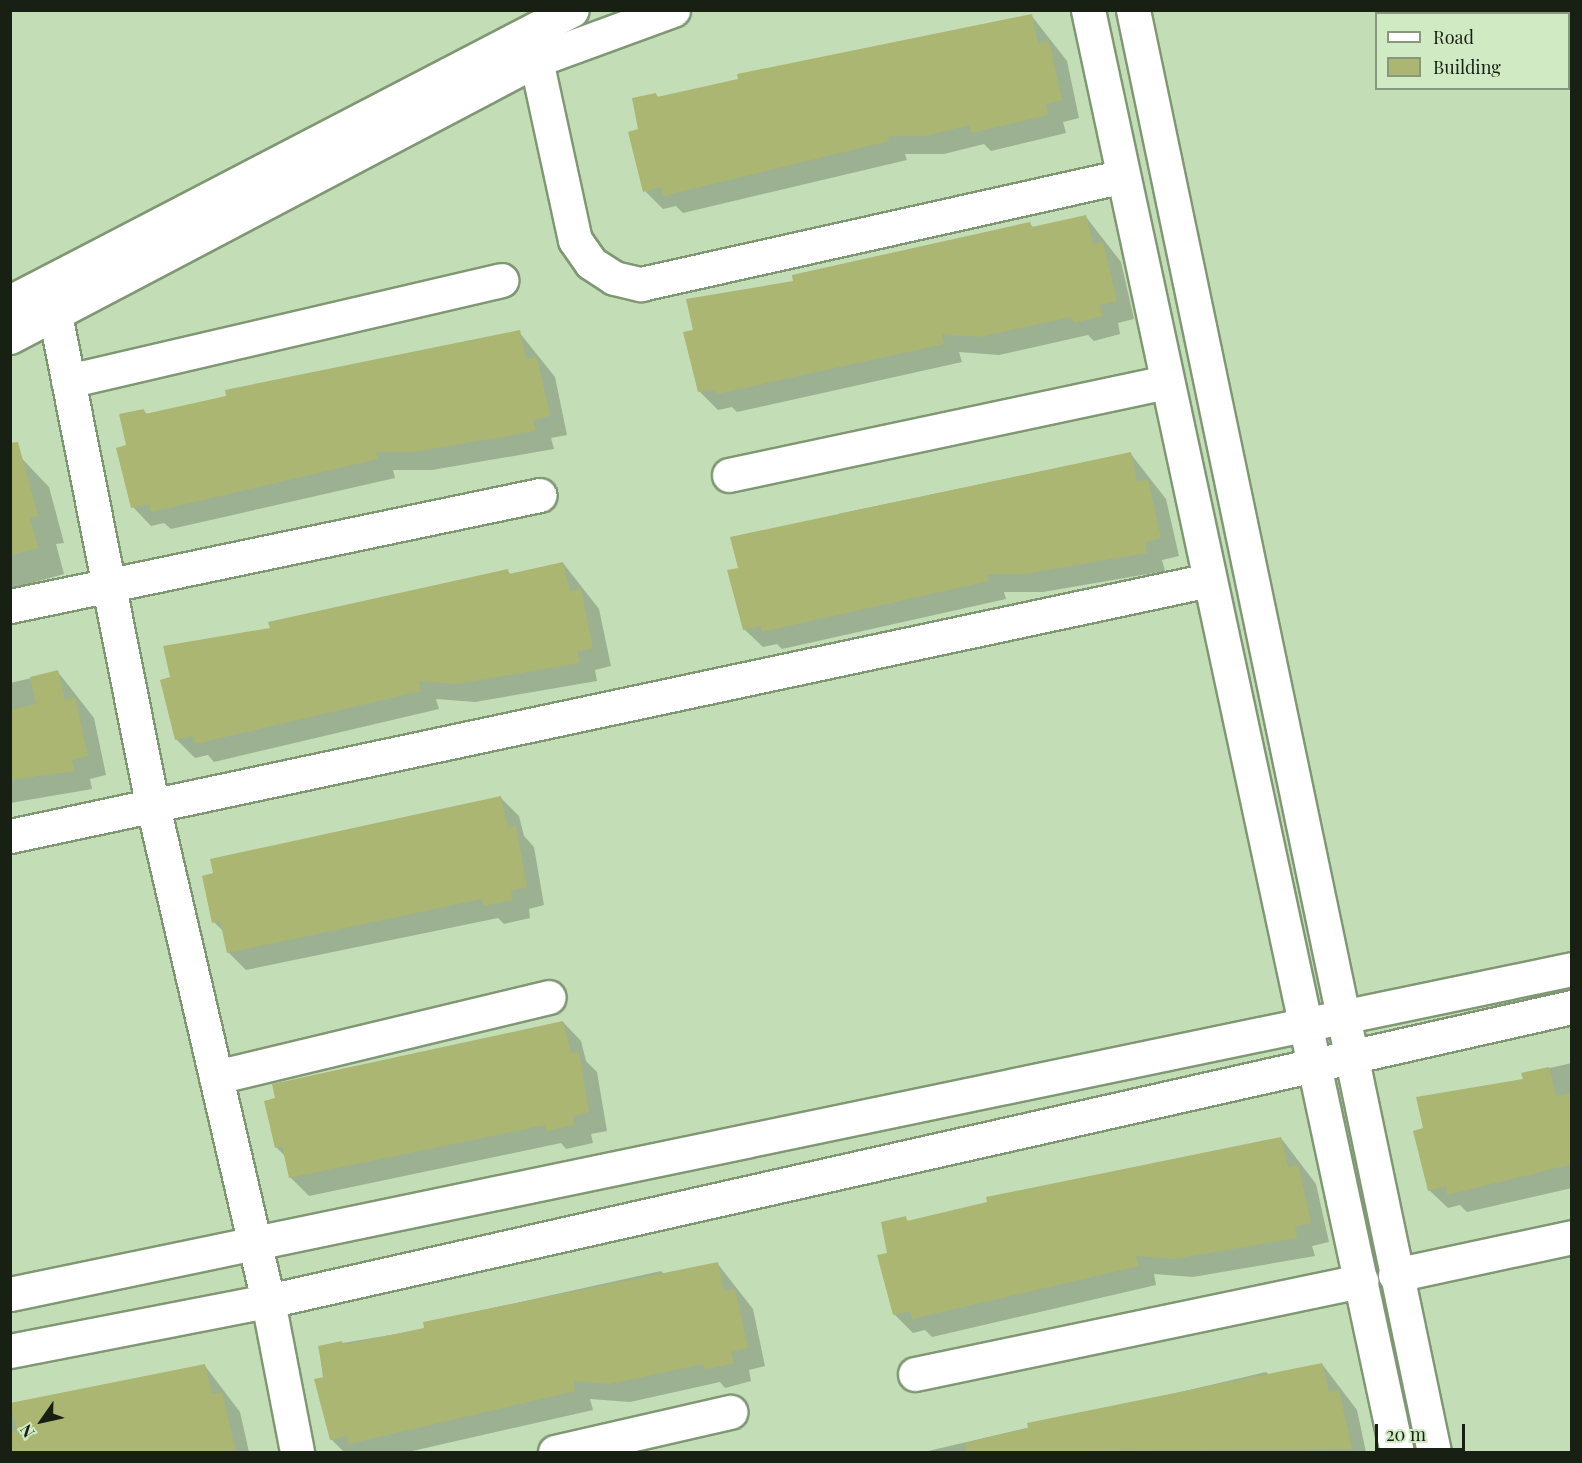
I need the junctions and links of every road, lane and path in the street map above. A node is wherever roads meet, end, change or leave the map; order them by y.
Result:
1 (572, 10) edge
2 (673, 10) edge
3 (1088, 10) edge
4 (1133, 10) edge
5 (536, 60) junction
6 (1123, 177) junction
7 (501, 280) dead end
8 (10, 302) edge
9 (55, 314) junction
10 (10, 337) edge
11 (68, 381) junction
12 (1166, 382) junction
13 (729, 475) dead end
14 (540, 495) dead end
15 (1209, 580) junction
16 (108, 586) junction
17 (10, 606) edge
18 (152, 802) junction
19 (10, 836) edge
20 (1572, 969) edge
21 (548, 997) dead end
22 (1572, 1007) edge
23 (1342, 1019) junction
24 (1307, 1026) junction
25 (1350, 1055) junction
26 (1314, 1061) junction
27 (216, 1077) junction
28 (1572, 1237) edge
29 (254, 1240) junction
30 (1395, 1275) junction
31 (1361, 1281) junction
32 (10, 1294) edge
33 (268, 1301) junction
34 (10, 1351) edge
35 (915, 1374) dead end
36 (730, 1412) dead end
37 (297, 1452) edge
38 (555, 1452) edge
39 (1397, 1452) edge
40 (1434, 1452) edge

1 - 8 street
2 - 5 street
3 - 6 street
4 - 23 street
5 - 6 street
5 - 9 street
6 - 12 street
7 - 11 street
9 - 10 street
9 - 11 street
11 - 16 street
12 - 13 street
12 - 15 street
14 - 16 street
15 - 18 street
15 - 24 street
16 - 17 street
16 - 18 street
18 - 19 street
18 - 27 street
20 - 23 street
21 - 27 street
22 - 25 street
23 - 24 street
23 - 25 street
24 - 26 street
24 - 29 street
25 - 26 street
25 - 30 street
26 - 31 street
26 - 33 street
27 - 29 street
28 - 30 street
29 - 32 street
29 - 33 street
30 - 40 street
31 - 35 street
31 - 39 street
33 - 34 street
33 - 37 street
36 - 38 street

